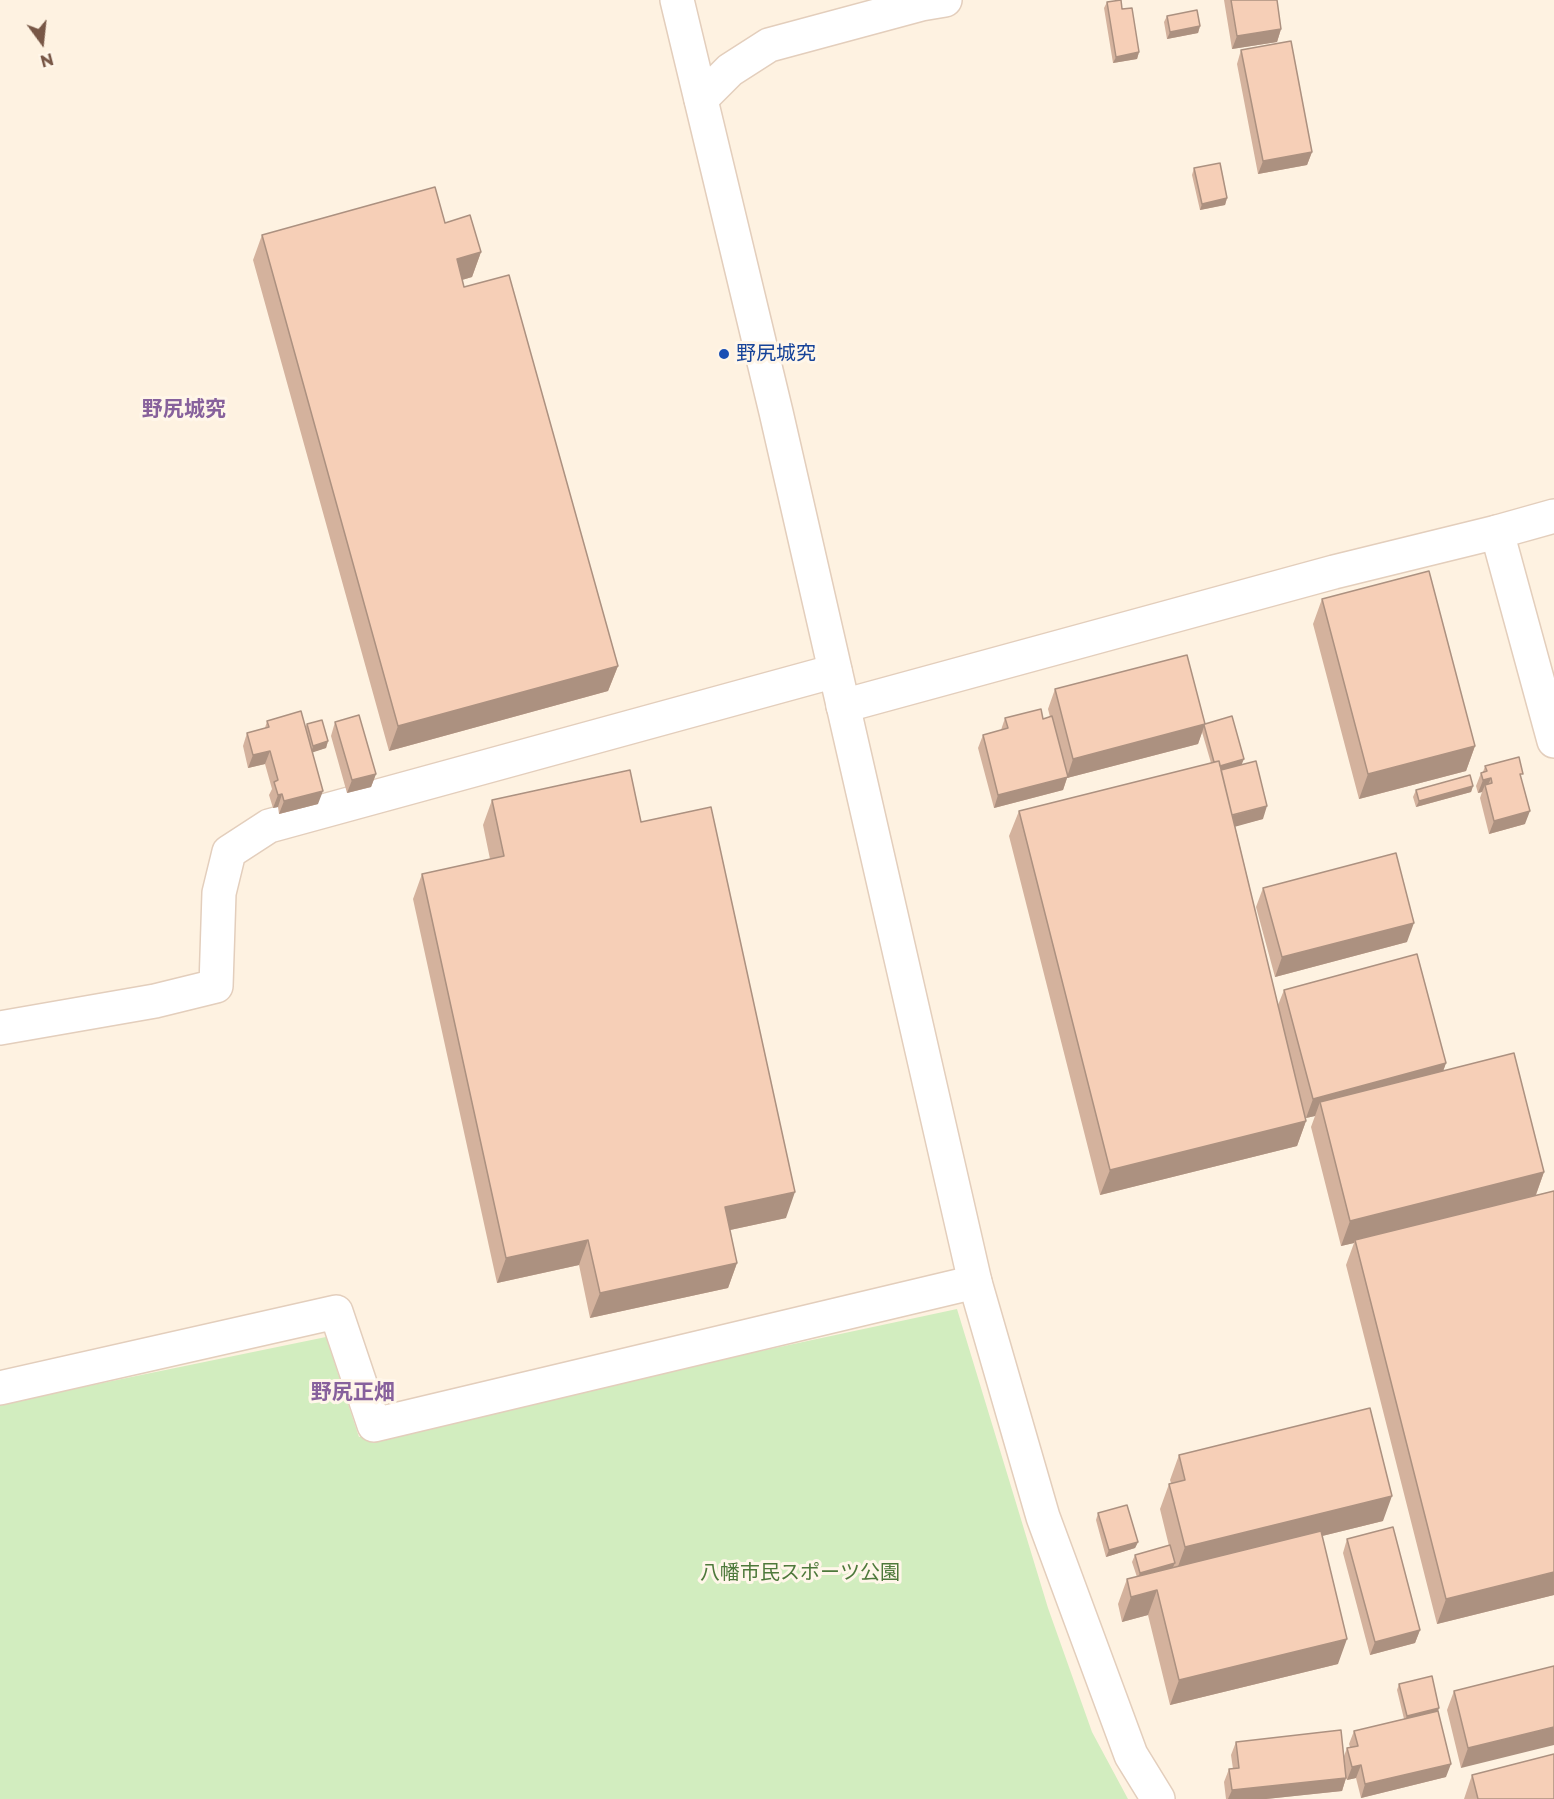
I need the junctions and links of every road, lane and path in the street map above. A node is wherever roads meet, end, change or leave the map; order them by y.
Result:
1 (677, 0) edge
2 (945, 0) edge
3 (701, 99) junction
4 (1554, 516) edge
5 (1497, 532) junction
6 (835, 671) junction
7 (843, 706) junction
8 (1554, 741) edge
9 (0, 1028) edge
10 (975, 1282) junction
11 (0, 1388) edge
12 (1158, 1799) edge

1 - 3 street
2 - 3 street
3 - 6 street
4 - 5 street
5 - 7 street
5 - 8 street
6 - 7 street
6 - 9 street
7 - 10 street
10 - 11 street
10 - 12 street

